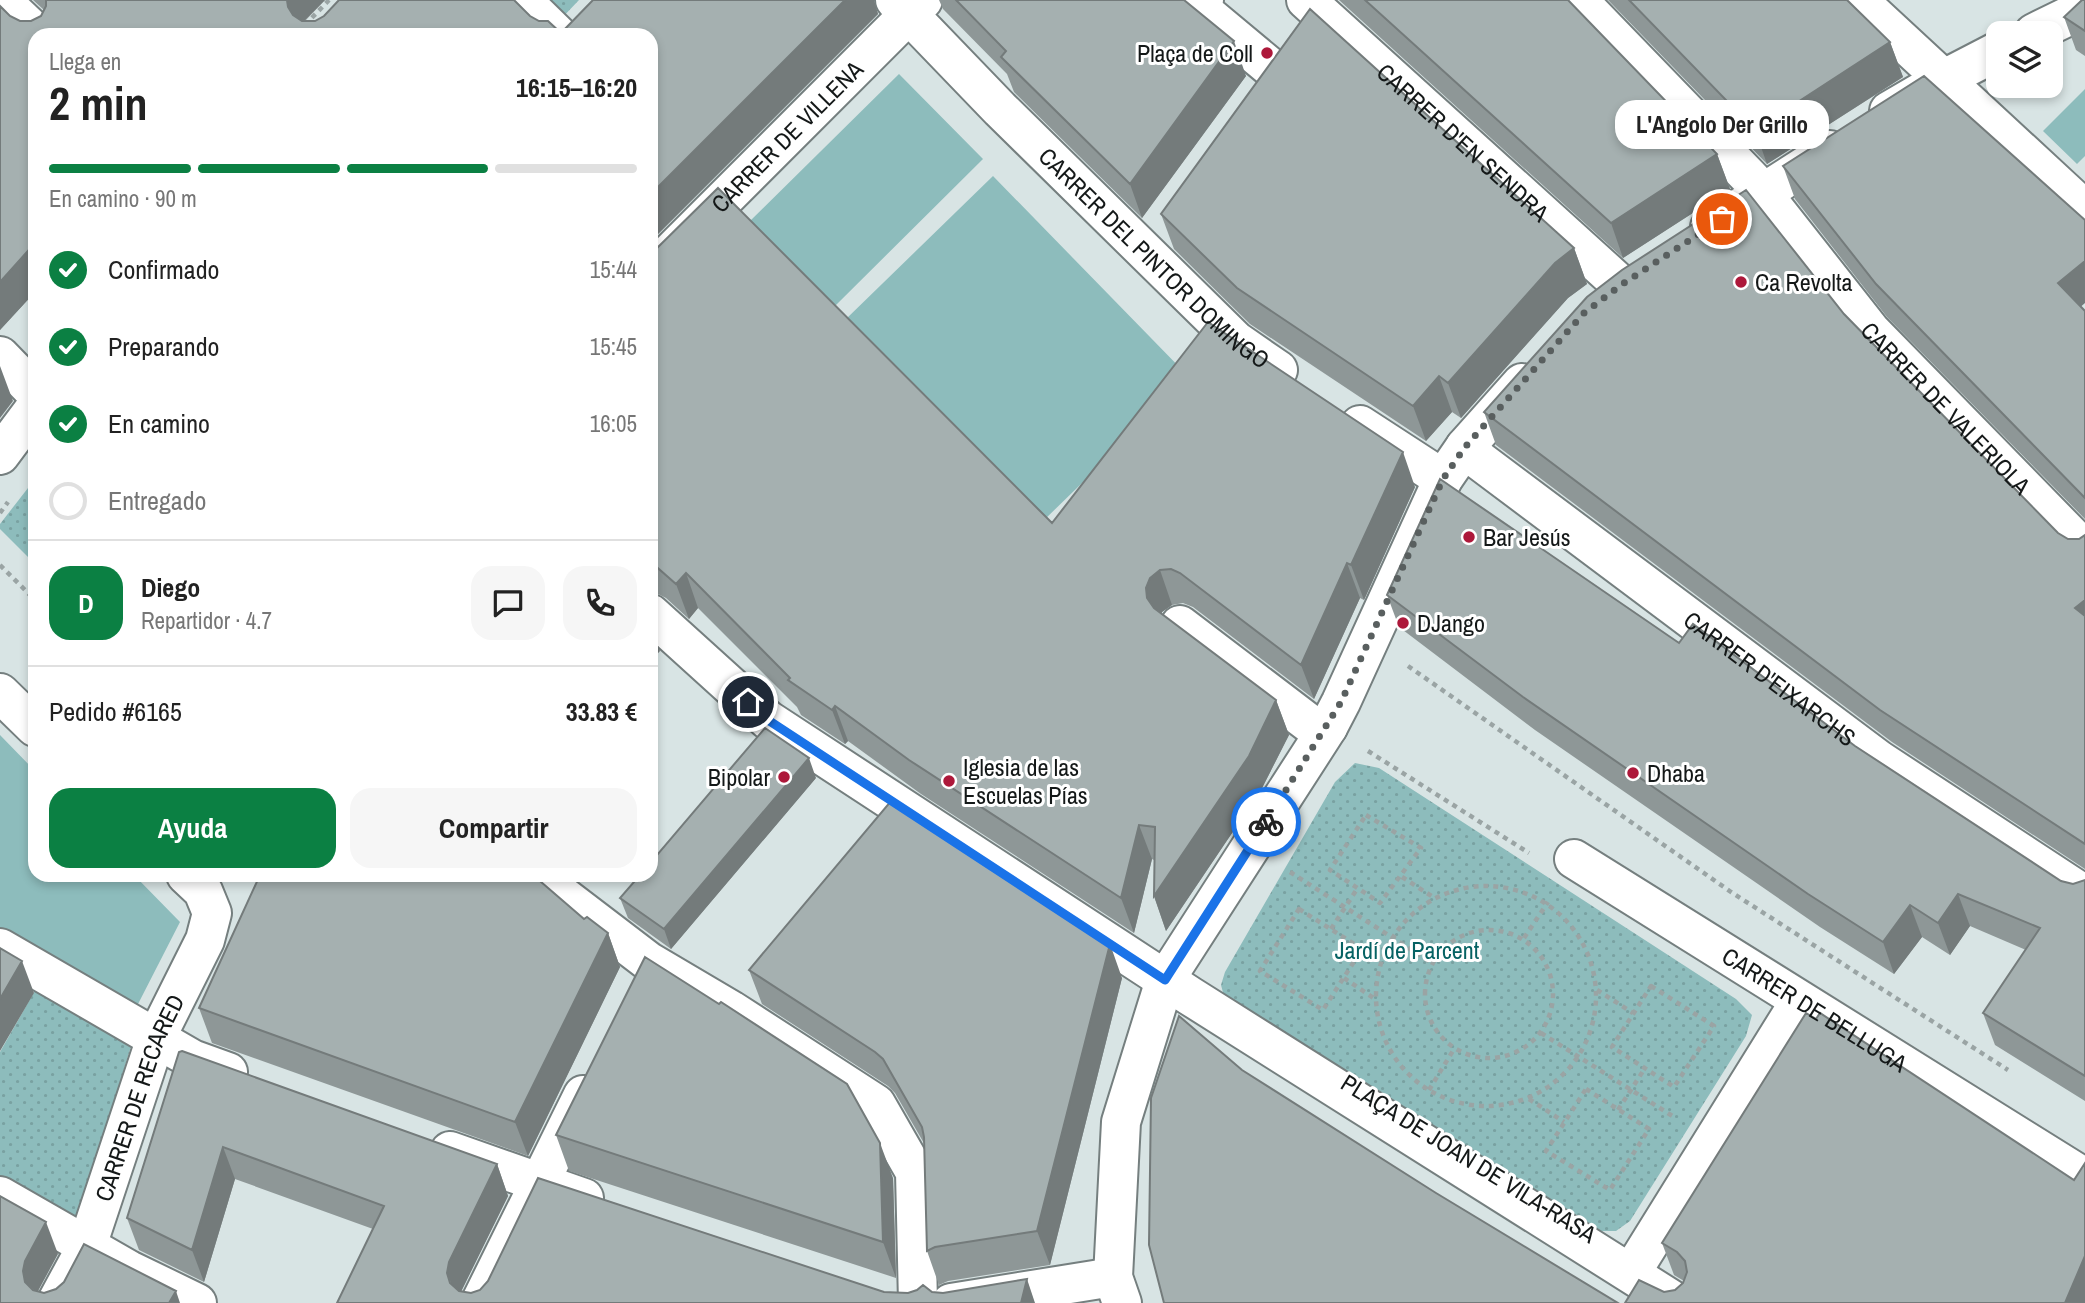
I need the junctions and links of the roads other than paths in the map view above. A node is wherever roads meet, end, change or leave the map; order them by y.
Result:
1 (1, 0) edge
2 (522, 0) edge
3 (1204, 0) edge
4 (1578, 0) edge
5 (1858, 0) edge
6 (909, 5) edge
7 (1313, 6) edge
8 (2085, 8) edge
9 (2058, 21) edge
10 (31, 28) edge
11 (551, 28) edge
12 (1986, 57) edge
13 (1942, 80) junction
14 (1763, 192) junction
15 (2085, 210) edge
16 (1170, 219) edge
17 (1686, 243) edge
18 (1144, 251) junction
19 (1654, 264) edge
20 (658, 265) edge
21 (1547, 354) edge
22 (0, 356) edge
23 (28, 385) edge
24 (28, 417) edge
25 (1465, 447) junction
26 (0, 455) edge
27 (1443, 479) junction
28 (2085, 550) edge
29 (658, 620) edge
30 (1180, 625) edge
31 (0, 693) edge
32 (28, 720) edge
33 (1328, 727) junction
34 (1574, 859) dead end
35 (547, 882) edge
36 (195, 883) edge
37 (2085, 895) edge
38 (0, 948) edge
39 (648, 961) junction
40 (1165, 980) junction
41 (630, 998) edge
42 (1800, 1001) junction
43 (156, 1038) junction
44 (600, 1060) edge
45 (256, 1082) edge
46 (424, 1142) edge
47 (2070, 1169) edge
48 (540, 1184) junction
49 (0, 1196) edge
50 (617, 1209) edge
51 (87, 1246) junction
52 (1631, 1273) junction
53 (1118, 1290) edge
54 (903, 1302) edge
55 (56, 1303) edge
56 (197, 1303) edge
57 (480, 1303) edge
58 (951, 1303) edge
59 (1677, 1303) edge

1 - 10 street
2 - 11 street
3 - 7 street
4 - 14 street, CARRER DE VALERIOLA
5 - 13 street
6 - 18 street, CARRER DEL PINTOR DOMINGO
6 - 20 street, CARRER DE VILLENA
7 - 19 street, CARRER D'EN SENDRA
8 - 9 street
12 - 13 street
13 - 14 street
13 - 15 street
14 - 17 street
14 - 28 street, CARRER DE VALERIOLA
16 - 18 street
18 - 27 street, CARRER DEL PINTOR DOMINGO
21 - 25 street
22 - 23 street
24 - 26 street
25 - 27 street
25 - 37 street, CARRER D'EIXARCHS
27 - 33 street
29 - 40 street, PLAÇA DE JOAN DE VILA-RASA
30 - 33 street
31 - 32 street
33 - 40 street
34 - 42 street, CARRER DE BELLUGA
35 - 39 street
36 - 43 street, CARRER DE RECARED
38 - 43 street
39 - 41 street
39 - 54 street
40 - 52 street, PLAÇA DE JOAN DE VILA-RASA
40 - 53 street
42 - 47 street, CARRER DE BELLUGA
42 - 52 street
43 - 45 street
43 - 51 street, CARRER DE RECARED
44 - 48 street
46 - 48 street
48 - 50 street
48 - 57 street
49 - 51 street
51 - 55 street, CARRER DE RECARED
51 - 56 street
52 - 59 street, PLAÇA DE JOAN DE VILA-RASA
53 - 58 street

